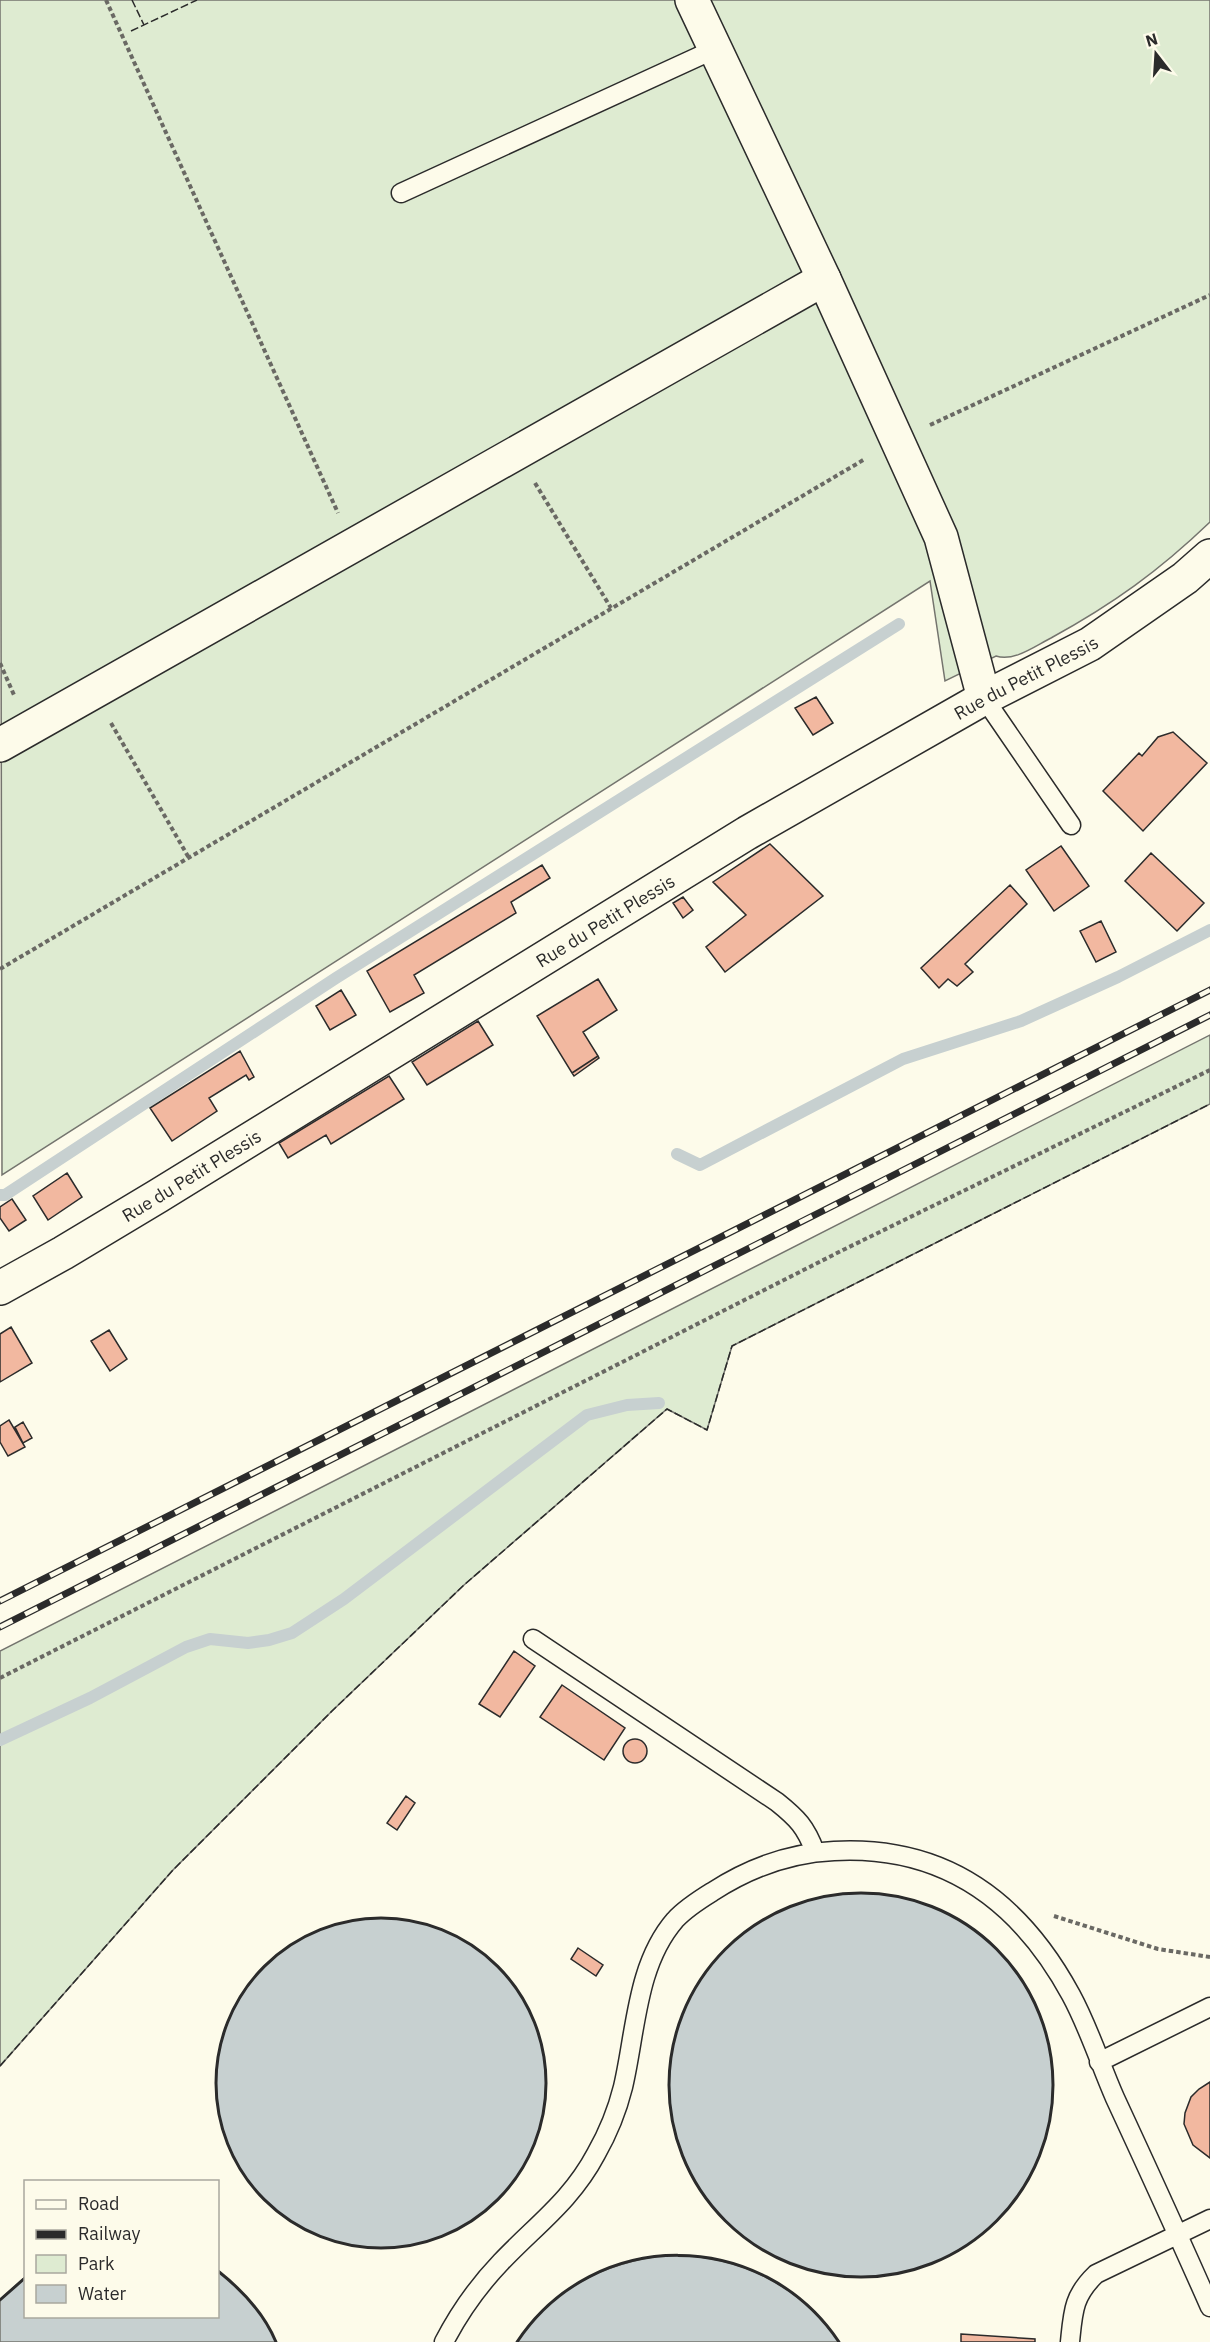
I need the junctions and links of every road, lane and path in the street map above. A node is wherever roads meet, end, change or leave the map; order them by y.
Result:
1 (106, 0) edge
2 (692, 0) edge
3 (715, 49) junction
4 (401, 193) dead end
5 (824, 279) junction
6 (1210, 295) edge
7 (898, 440) junction
8 (517, 452) junction
9 (352, 546) junction
10 (1210, 556) edge
11 (611, 608) junction
12 (94, 692) junction
13 (984, 698) junction
14 (0, 745) edge
15 (1071, 825) dead end
16 (189, 858) junction
17 (0, 969) edge
18 (1210, 1070) edge
19 (0, 1288) edge
20 (533, 1639) dead end
21 (0, 1678) edge
22 (815, 1852) junction
23 (1053, 1916) dead end
24 (1210, 1957) edge
25 (1210, 2007) edge
26 (1099, 2062) junction
27 (1210, 2219) edge
28 (1177, 2234) junction
29 (1210, 2307) edge
30 (444, 2342) edge
31 (1070, 2342) edge

1 - 9 path
2 - 3 street
3 - 4 lane
3 - 5 street
5 - 7 street
5 - 8 street
6 - 7 path
7 - 11 path
7 - 13 street
8 - 9 street
8 - 11 path
9 - 12 street
10 - 13 street, Rue du Petit Plessis
11 - 16 path
12 - 14 street
12 - 16 path
13 - 15 lane
13 - 19 street, Rue du Petit Plessis
16 - 17 path
18 - 21 path
20 - 22 lane
22 - 26 lane
22 - 30 lane
23 - 24 path
25 - 26 lane
26 - 28 lane
27 - 28 lane
28 - 29 lane
28 - 31 lane

